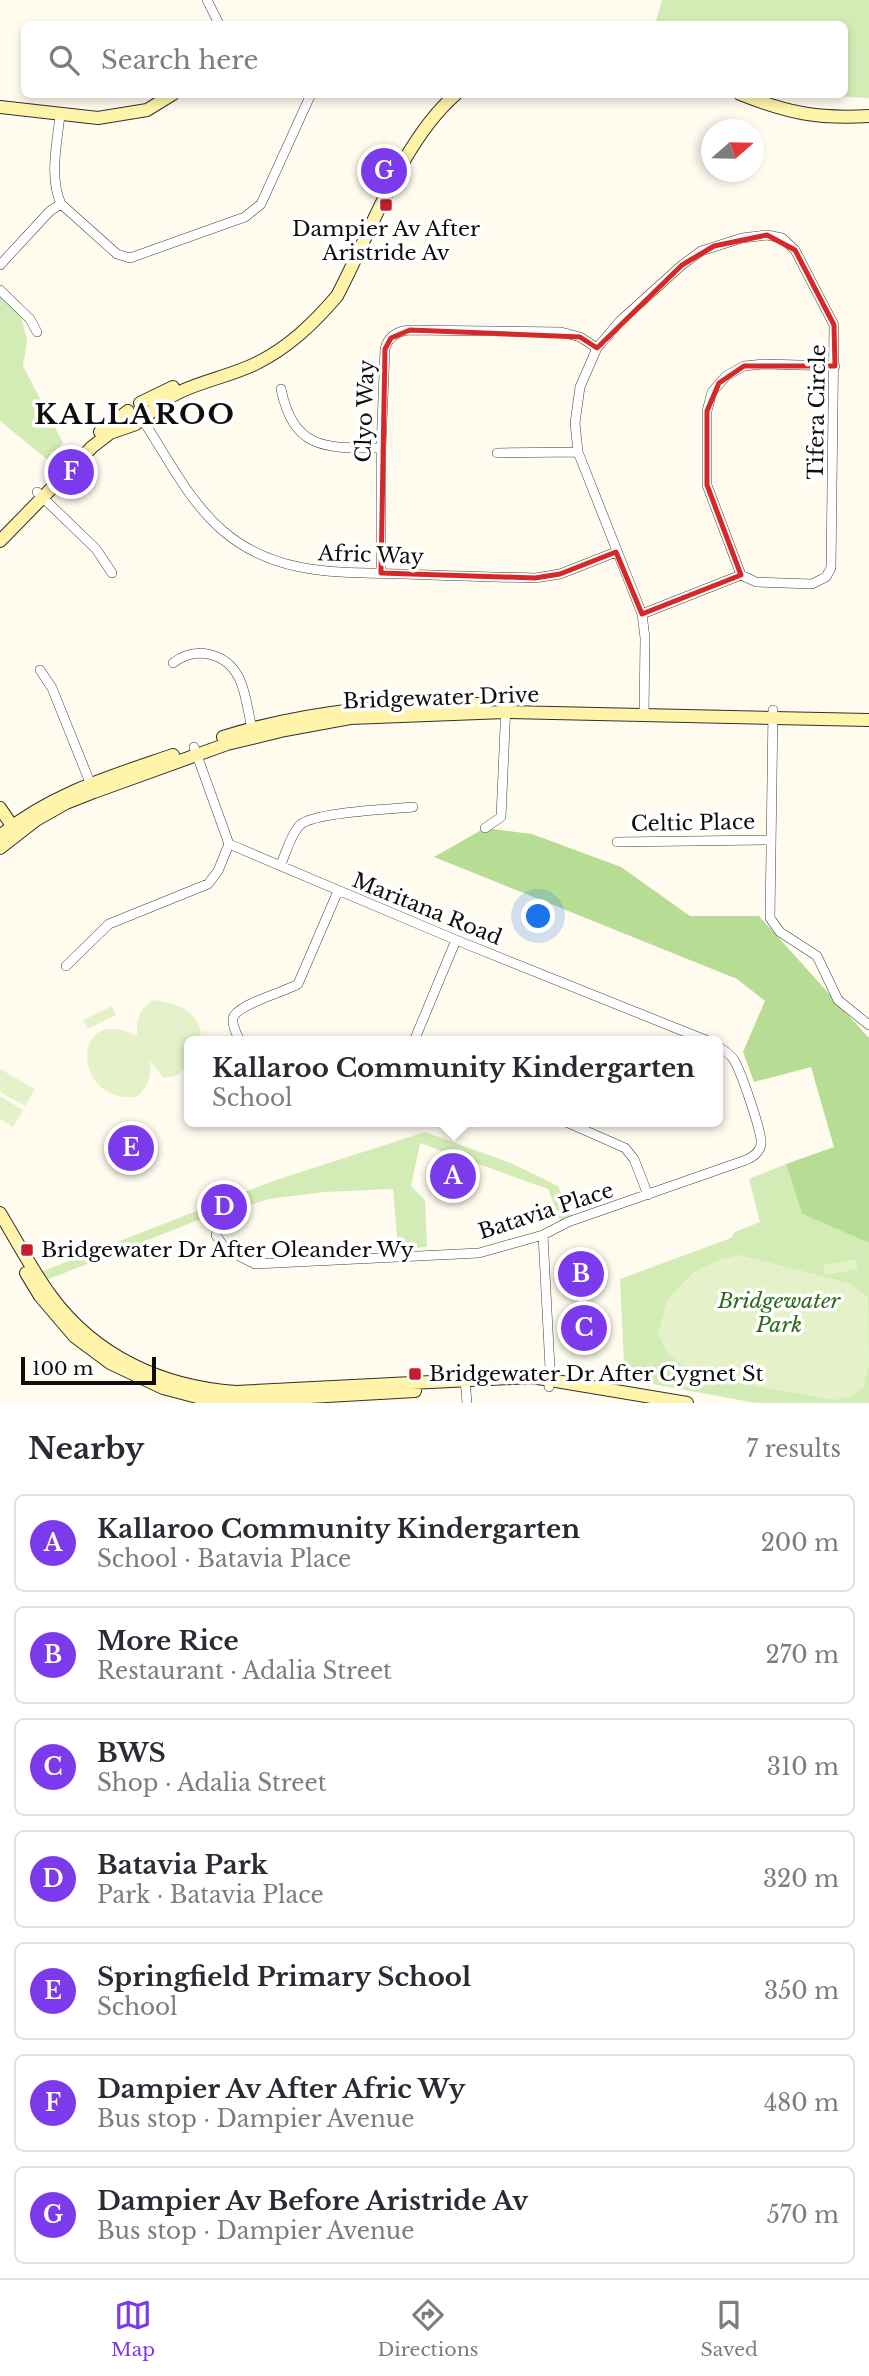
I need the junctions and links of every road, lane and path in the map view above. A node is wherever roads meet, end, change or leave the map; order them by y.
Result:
1 (207, 0) edge
2 (218, 21) edge
3 (166, 98) edge
4 (309, 98) edge
5 (448, 98) edge
6 (448, 98) edge
7 (751, 98) edge
8 (772, 98) edge
9 (0, 107) edge
10 (869, 108) edge
11 (60, 115) junction
12 (869, 116) edge
13 (61, 204) junction
14 (0, 265) edge
15 (0, 290) edge
16 (37, 332) dead end
17 (597, 348) junction
18 (835, 366) junction
19 (281, 389) dead end
20 (140, 403) junction
21 (128, 411) junction
22 (143, 420) junction
23 (381, 448) junction
24 (578, 452) junction
25 (497, 453) dead end
26 (40, 494) junction
27 (0, 530) edge
28 (0, 541) edge
29 (615, 552) junction
30 (112, 573) dead end
31 (381, 573) junction
32 (741, 575) junction
33 (642, 614) junction
34 (173, 663) dead end
35 (40, 670) dead end
36 (505, 708) junction
37 (644, 711) junction
38 (869, 712) edge
39 (772, 713) junction
40 (869, 720) edge
41 (253, 733) junction
42 (196, 751) junction
43 (92, 788) junction
44 (413, 807) dead end
45 (0, 808) edge
46 (485, 828) dead end
47 (8, 830) edge
48 (770, 840) junction
49 (617, 842) dead end
50 (229, 844) junction
51 (0, 848) edge
52 (281, 864) junction
53 (338, 891) junction
54 (456, 940) junction
55 (66, 966) dead end
56 (869, 1025) edge
57 (238, 1036) edge
58 (416, 1036) edge
59 (696, 1036) edge
60 (723, 1050) edge
61 (577, 1127) edge
62 (648, 1195) junction
63 (0, 1213) edge
64 (0, 1229) edge
65 (216, 1235) dead end
66 (543, 1235) junction
67 (465, 1383) junction
68 (549, 1383) junction
69 (336, 1395) edge
70 (206, 1397) edge
71 (467, 1403) edge
72 (642, 1403) edge
73 (687, 1403) edge

1 - 2 street
3 - 11 street
4 - 13 street
5 - 20 street
6 - 22 street
7 - 12 street
8 - 10 street
9 - 11 street
11 - 13 street
13 - 14 street
15 - 16 street
17 - 18 street, Tifera Circle
17 - 23 street, Clyo Way
17 - 24 street, Tifera Circle
18 - 32 street, Tifera Circle
18 - 32 street
19 - 23 street
20 - 21 street
20 - 22 street
21 - 22 street
21 - 26 street
22 - 26 street
22 - 31 street, Afric Way
23 - 31 street, Clyo Way
24 - 25 street
24 - 29 street, Tifera Circle
26 - 27 street
26 - 28 street
26 - 30 street
29 - 31 street, Afric Way
29 - 33 street, Tifera Circle
32 - 33 street
33 - 37 street, Tifera Circle
34 - 41 street
35 - 43 street
36 - 37 street, Bridgewater Drive
36 - 41 street, Bridgewater Drive
36 - 46 street
37 - 39 street, Bridgewater Drive
38 - 39 street, Bridgewater Drive
39 - 40 street, Bridgewater Drive
39 - 48 street
41 - 42 street, Bridgewater Drive
42 - 43 street, Bridgewater Drive
42 - 50 street
43 - 47 street, Bridgewater Drive
44 - 52 street
45 - 47 street
47 - 51 street, Bridgewater Drive
48 - 49 street, Celtic Place
48 - 56 street
50 - 52 street, Maritana Road
50 - 55 street
52 - 53 street, Maritana Road
53 - 54 street, Maritana Road
53 - 57 street
54 - 58 street
54 - 59 street, Maritana Road
60 - 62 street, Batavia Place
61 - 62 street
62 - 66 street, Batavia Place
63 - 70 street
64 - 70 street
65 - 66 street, Batavia Place
66 - 68 street
67 - 68 street
67 - 69 street
67 - 71 street
68 - 72 street
68 - 73 street
69 - 70 street

